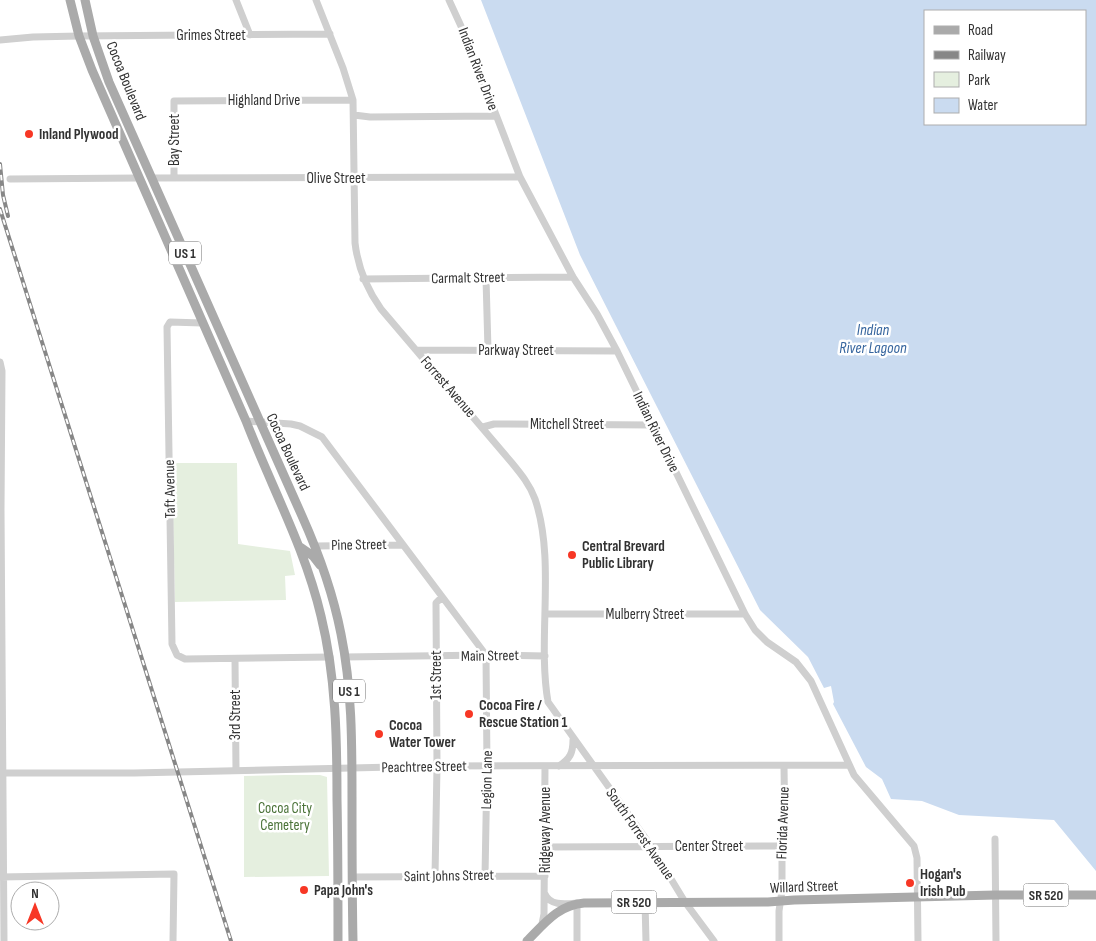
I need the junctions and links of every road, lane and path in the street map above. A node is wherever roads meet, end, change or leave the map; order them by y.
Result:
1 (70, 0) edge
2 (85, 0) edge
3 (236, 0) edge
4 (316, 0) edge
5 (449, 0) edge
6 (330, 34) junction
7 (250, 35) junction
8 (79, 36) junction
9 (93, 36) junction
10 (0, 40) edge
11 (353, 100) junction
12 (174, 101) joint
13 (110, 113) junction
14 (354, 115) junction
15 (496, 116) junction
16 (520, 176) junction
17 (139, 178) junction
18 (152, 178) junction
19 (174, 178) junction
20 (354, 178) junction
21 (10, 179) dead end
22 (187, 258) junction
23 (573, 277) junction
24 (486, 278) junction
25 (363, 279) junction
26 (202, 323) junction
27 (416, 350) junction
28 (488, 350) junction
29 (617, 351) junction
30 (0, 362) edge
31 (246, 421) junction
32 (260, 423) junction
33 (652, 425) junction
34 (482, 427) junction
35 (0, 509) edge
36 (288, 520) junction
37 (402, 545) junction
38 (315, 546) junction
39 (300, 547) junction
40 (323, 569) junction
41 (442, 597) junction
42 (544, 614) junction
43 (745, 614) junction
44 (486, 655) junction
45 (545, 656) junction
46 (330, 657) junction
47 (345, 657) junction
48 (436, 657) junction
49 (235, 659) junction
50 (573, 740) junction
51 (849, 765) junction
52 (437, 766) junction
53 (545, 766) junction
54 (558, 766) junction
55 (784, 766) junction
56 (487, 767) junction
57 (593, 767) junction
58 (337, 768) junction
59 (352, 768) junction
60 (236, 770) junction
61 (1, 773) edge
62 (995, 839) dead end
63 (651, 846) junction
64 (782, 846) junction
65 (546, 848) junction
66 (435, 876) junction
67 (485, 876) junction
68 (545, 876) junction
69 (2, 877) edge
70 (352, 877) junction
71 (545, 894) junction
72 (996, 895) junction
73 (1096, 895) edge
74 (918, 898) junction
75 (780, 901) junction
76 (645, 902) junction
77 (685, 902) junction
78 (577, 903) junction
79 (542, 924) junction
80 (4, 941) edge
81 (173, 941) edge
82 (338, 941) edge
83 (353, 941) edge
84 (527, 941) edge
85 (577, 941) edge
86 (646, 941) edge
87 (714, 941) edge
88 (779, 941) edge
89 (918, 941) edge
90 (996, 941) edge

1 - 8 main road, Cocoa Boulevard / US 1
2 - 9 main road, Cocoa Boulevard / US 1
3 - 7 street
4 - 6 street, Forrest Avenue
5 - 15 street, Indian River Drive
6 - 7 street, Grimes Street
6 - 11 street, Forrest Avenue
7 - 9 street, Grimes Street
8 - 9 street, Grimes Street
8 - 10 street, Grimes Street
8 - 13 main road, Cocoa Boulevard / US 1
9 - 18 main road, Cocoa Boulevard / US 1
11 - 12 street, Highland Drive
11 - 14 street, Forrest Avenue
12 - 19 street, Bay Street
13 - 17 main road, Cocoa Boulevard / US 1
13 - 18 main road
14 - 15 street
14 - 20 street, Forrest Avenue
15 - 16 street, Indian River Drive
16 - 20 street, Olive Street
16 - 23 street, Indian River Drive
17 - 21 street
17 - 22 main road
17 - 26 main road, Cocoa Boulevard / US 1
18 - 19 street, Olive Street
18 - 22 main road, Cocoa Boulevard / US 1
19 - 20 street, Olive Street
20 - 25 street, Forrest Avenue
22 - 32 main road, Cocoa Boulevard / US 1
23 - 24 street, Carmalt Street
23 - 29 street, Indian River Drive
24 - 25 street, Carmalt Street
24 - 28 street
25 - 27 street, Forrest Avenue
26 - 31 main road, Cocoa Boulevard / US 1
26 - 49 street, Taft Avenue
27 - 28 street, Parkway Street
27 - 34 street, Forrest Avenue
28 - 29 street, Parkway Street
29 - 33 street, Indian River Drive
30 - 35 street
31 - 32 street
31 - 36 main road, Cocoa Boulevard / US 1
32 - 37 street
32 - 38 main road, Cocoa Boulevard / US 1
33 - 34 street, Mitchell Street
33 - 43 street, Indian River Drive
34 - 42 street, Forrest Avenue
35 - 61 street
36 - 38 main road
36 - 39 main road, Cocoa Boulevard / US 1
37 - 38 street, Pine Street
37 - 41 street
38 - 40 main road, Cocoa Boulevard / US 1
39 - 40 main road
39 - 46 main road, Cocoa Boulevard / US 1
40 - 47 main road, Cocoa Boulevard / US 1
41 - 44 street
41 - 48 street, 1st Street
42 - 43 street, Mulberry Street
42 - 45 street, Forrest Avenue
43 - 51 street, Indian River Drive
44 - 45 street, Main Street
44 - 48 street, Main Street
44 - 56 street, Legion Lane
45 - 50 street, Forrest Avenue
46 - 49 street
46 - 58 main road, Cocoa Boulevard / US 1
47 - 48 street, Main Street
47 - 59 main road, Cocoa Boulevard / US 1
48 - 52 street, 1st Street
49 - 60 street, 3rd Street
50 - 54 street
50 - 57 street, Forrest Avenue
51 - 55 street, Peachtree Street
51 - 74 street, Indian River Drive
52 - 56 street, Peachtree Street
52 - 59 street, Peachtree Street
52 - 66 street, 1st Street
53 - 54 street, Peachtree Street
53 - 56 street, Peachtree Street
53 - 65 street, Ridgeway Avenue
54 - 57 street, Peachtree Street
55 - 57 street, Peachtree Street
55 - 64 street, Florida Avenue
56 - 67 street, Legion Lane
57 - 63 street, South Forrest Avenue
58 - 59 street, Peachtree Street
58 - 60 street, Peachtree Street
58 - 82 main road, Cocoa Boulevard / US 1
59 - 70 main road, Cocoa Boulevard / US 1
60 - 61 street, Peachtree Street
61 - 69 street
62 - 72 street
63 - 64 street, Center Street
63 - 65 street, Center Street
63 - 77 street, South Forrest Avenue
64 - 75 street, Florida Avenue
65 - 68 street, Ridgeway Avenue
66 - 67 street, Saint Johns Street
66 - 70 street, Saint Johns Street
67 - 68 street, Saint Johns Street
68 - 71 street, Ridgeway Avenue
69 - 80 street
69 - 81 street
70 - 83 main road, Cocoa Boulevard / US 1
71 - 78 street, Ridgeway Avenue
71 - 79 street, Ridgeway Avenue
72 - 73 main road, Willard Street / SR 520
72 - 74 main road, Willard Street / SR 520
72 - 90 street
74 - 75 main road, Willard Street / SR 520
74 - 89 street, Indian River Drive
75 - 77 main road, Willard Street / SR 520
75 - 88 street, Florida Avenue
76 - 77 main road, Willard Street / SR 520
76 - 78 main road, Willard Street / SR 520
76 - 86 street
77 - 87 street, South Forrest Avenue
78 - 79 main road, Willard Street / SR 520
78 - 85 street
79 - 84 main road, Willard Street / SR 520

